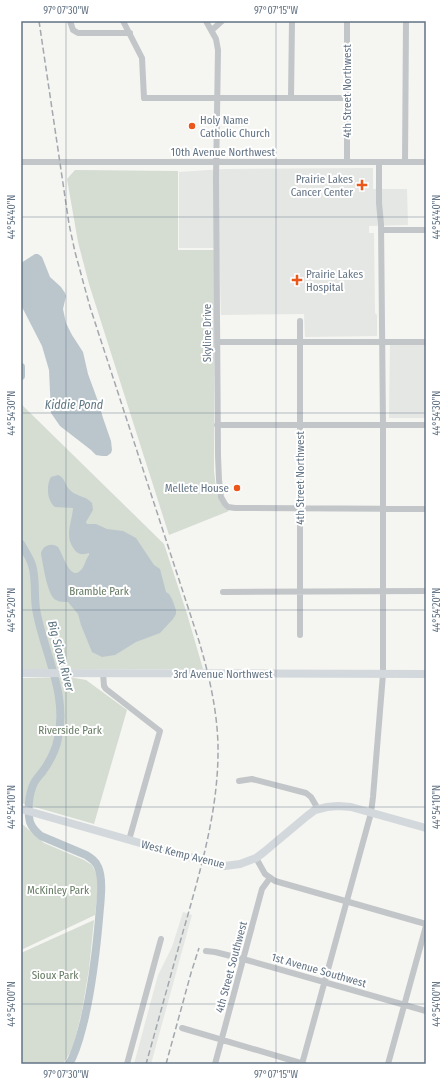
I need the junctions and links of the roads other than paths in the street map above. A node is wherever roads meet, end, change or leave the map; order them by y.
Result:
1 (70, 21) edge
2 (123, 21) edge
3 (206, 21) edge
4 (222, 21) edge
5 (292, 21) edge
6 (347, 21) edge
7 (406, 21) edge
8 (212, 30) junction
9 (130, 33) junction
10 (218, 98) junction
11 (291, 98) junction
12 (347, 98) junction
13 (21, 162) edge
14 (216, 162) junction
15 (347, 162) junction
16 (379, 162) junction
17 (405, 162) junction
18 (426, 162) edge
19 (381, 230) junction
20 (426, 230) edge
21 (300, 321) dead end
22 (216, 342) junction
23 (300, 342) junction
24 (382, 342) junction
25 (426, 342) edge
26 (300, 425) junction
27 (383, 425) junction
28 (426, 425) edge
29 (217, 426) junction
30 (300, 508) junction
31 (383, 509) junction
32 (426, 509) edge
33 (383, 590) junction
34 (300, 591) junction
35 (426, 591) edge
36 (223, 592) dead end
37 (300, 635) dead end
38 (21, 673) edge
39 (103, 673) junction
40 (383, 674) junction
41 (426, 674) edge
42 (239, 781) dead end
43 (21, 809) edge
44 (318, 809) junction
45 (371, 813) junction
46 (426, 828) edge
47 (129, 840) junction
48 (256, 858) junction
49 (270, 878) junction
50 (346, 902) junction
51 (426, 925) edge
52 (161, 939) dead end
53 (206, 951) dead end
54 (243, 959) junction
55 (324, 982) junction
56 (404, 1005) junction
57 (426, 1011) edge
58 (182, 1028) dead end
59 (221, 1040) junction
60 (127, 1064) edge
61 (215, 1064) edge
62 (303, 1064) edge
63 (388, 1064) edge

1 - 9 street
2 - 9 street
3 - 8 street, Skyline Drive
4 - 8 street
5 - 11 street
6 - 12 street, 4th Street Northwest
7 - 17 street
8 - 10 street, Skyline Drive
9 - 10 street
10 - 11 street
10 - 14 street, Skyline Drive
11 - 12 street
12 - 15 street, 4th Street Northwest
13 - 14 street, 10th Avenue Northwest
14 - 15 street, 10th Avenue Northwest
14 - 22 street, Skyline Drive
15 - 16 street, 10th Avenue Northwest
16 - 17 street, 10th Avenue Northwest
16 - 19 street
17 - 18 street, 10th Avenue Northwest
19 - 20 street
19 - 24 street
21 - 23 street, 4th Street Northwest
22 - 23 street
22 - 29 street, Skyline Drive
23 - 24 street
23 - 26 street, 4th Street Northwest
24 - 25 street
24 - 27 street
26 - 27 street
26 - 29 street
26 - 30 street, 4th Street Northwest
27 - 28 street
27 - 31 street
29 - 30 street, Skyline Drive
30 - 31 street
30 - 34 street, 4th Street Northwest
31 - 32 street
31 - 33 street
33 - 34 street
33 - 35 street
33 - 40 street
34 - 36 street
34 - 37 street, 4th Street Northwest
38 - 39 main road, 3rd Avenue Northwest
39 - 40 main road, 3rd Avenue Northwest
39 - 47 street
40 - 41 main road, 3rd Avenue Northwest
40 - 45 street
42 - 44 street
43 - 47 main road, West Kemp Avenue
44 - 45 main road
44 - 48 main road
45 - 46 main road
45 - 50 street
47 - 48 main road, West Kemp Avenue
48 - 49 street
49 - 50 street
49 - 54 street, 4th Street Southwest
50 - 51 street
50 - 55 street
51 - 56 street
52 - 60 street
53 - 54 street, 1st Avenue Southwest
54 - 55 street, 1st Avenue Southwest
54 - 59 street, 4th Street Southwest
55 - 56 street, 1st Avenue Southwest
55 - 62 street
56 - 57 street, 1st Avenue Southwest
56 - 63 street
58 - 59 street
59 - 61 street, 4th Street Southwest
59 - 62 street

